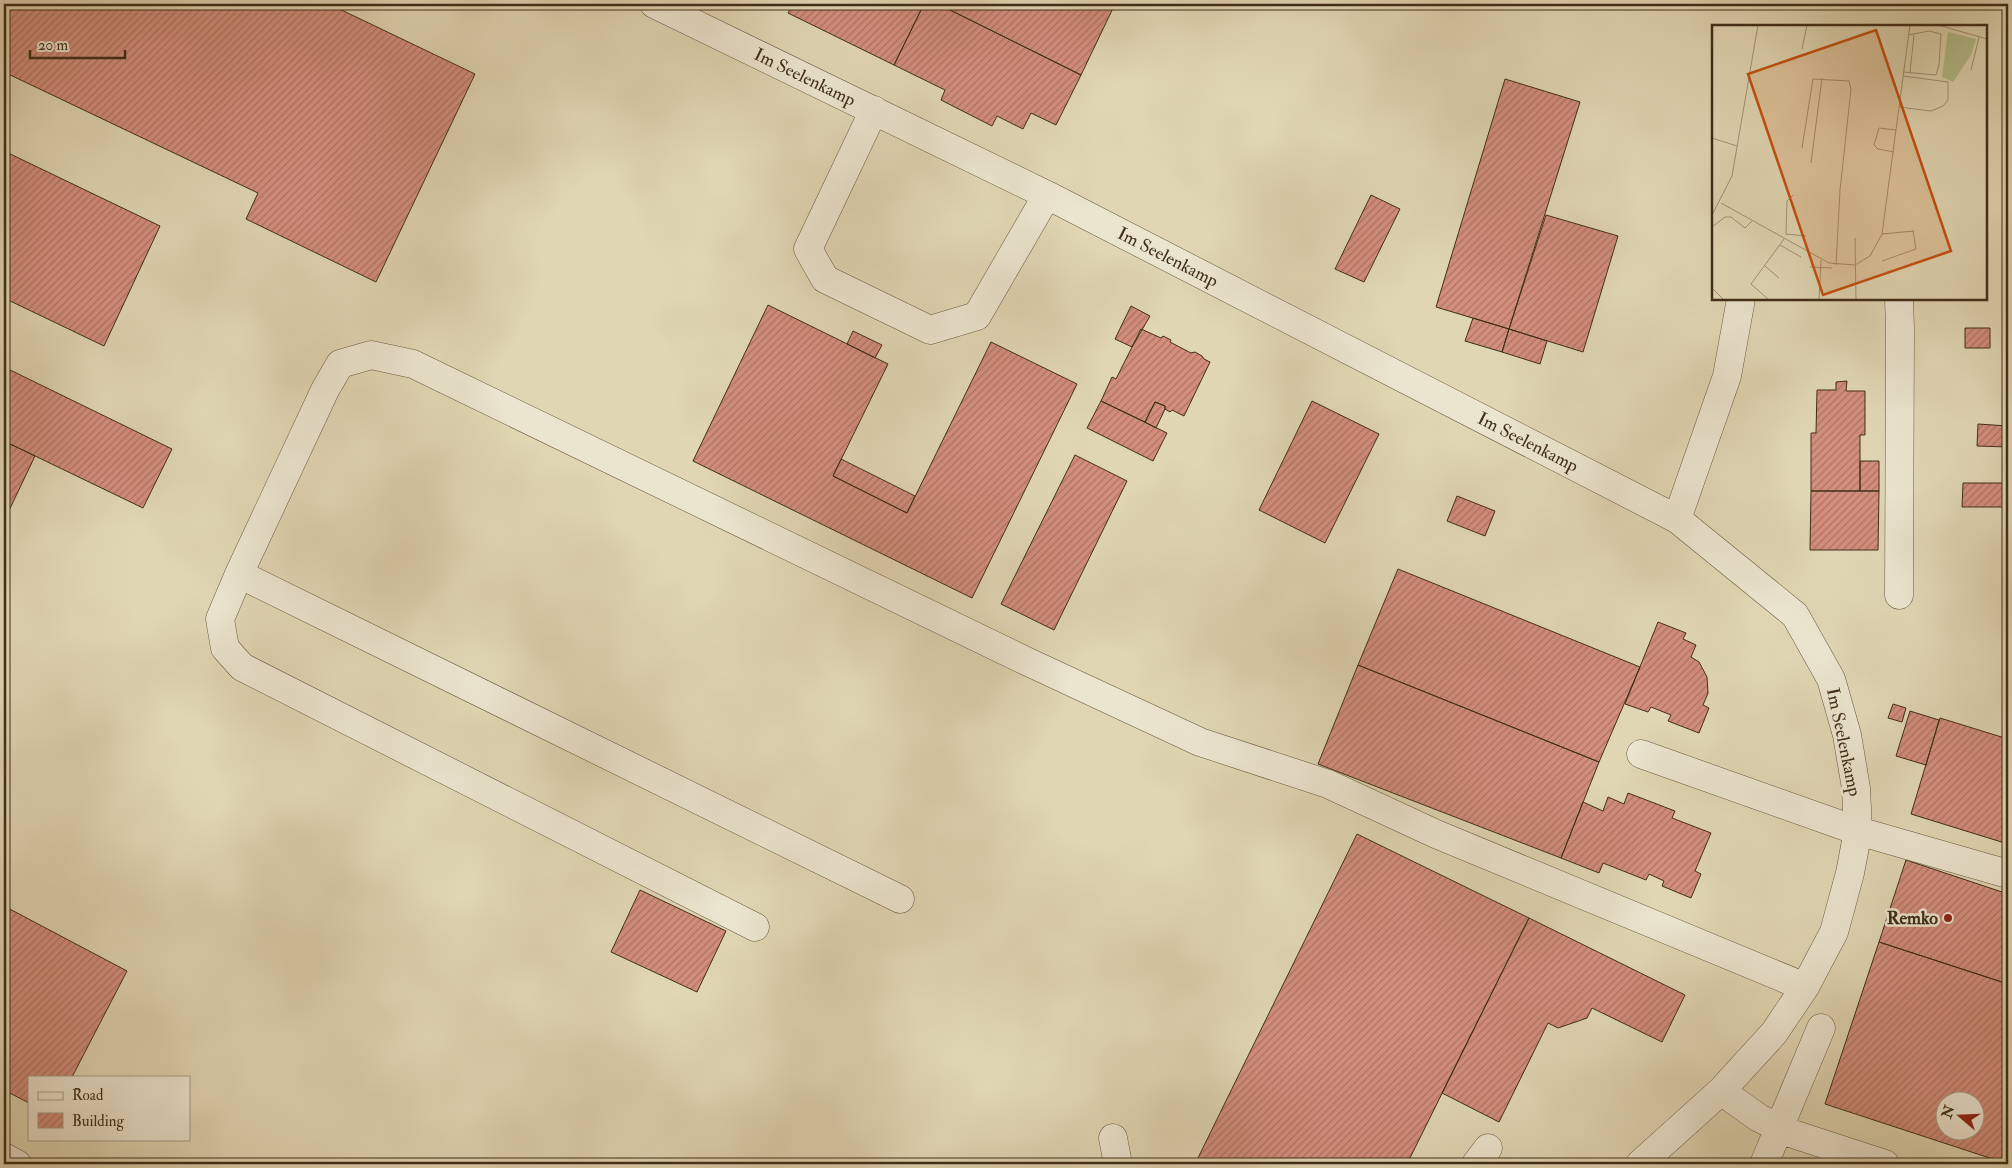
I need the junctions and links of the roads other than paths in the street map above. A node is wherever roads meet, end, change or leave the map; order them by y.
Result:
1 (654, 4) edge
2 (698, 13) edge
3 (874, 110) junction
4 (1047, 195) junction
5 (1741, 300) edge
6 (1899, 300) edge
7 (1678, 519) junction
8 (239, 574) junction
9 (1899, 595) dead end
10 (1641, 754) dead end
11 (1858, 831) junction
12 (2008, 874) edge
13 (900, 899) dead end
14 (755, 927) dead end
15 (1805, 987) junction
16 (1821, 1028) dead end
17 (1721, 1091) junction
18 (1781, 1128) junction
19 (4, 1157) edge
20 (17, 1164) edge
21 (1640, 1164) edge
22 (1764, 1164) edge
23 (1885, 1164) edge

1 - 2 street, Im Seelenkamp
2 - 3 street, Im Seelenkamp
3 - 4 street, Im Seelenkamp
3 - 4 street
4 - 7 street, Im Seelenkamp
5 - 7 street
6 - 9 street
7 - 11 street, Im Seelenkamp
8 - 13 street
8 - 14 street
8 - 15 street
10 - 11 street
11 - 12 street
11 - 15 street, Im Seelenkamp
15 - 17 street, Im Seelenkamp
16 - 18 street
17 - 18 street
17 - 21 street, Im Seelenkamp
18 - 22 street
18 - 23 street
19 - 20 street

